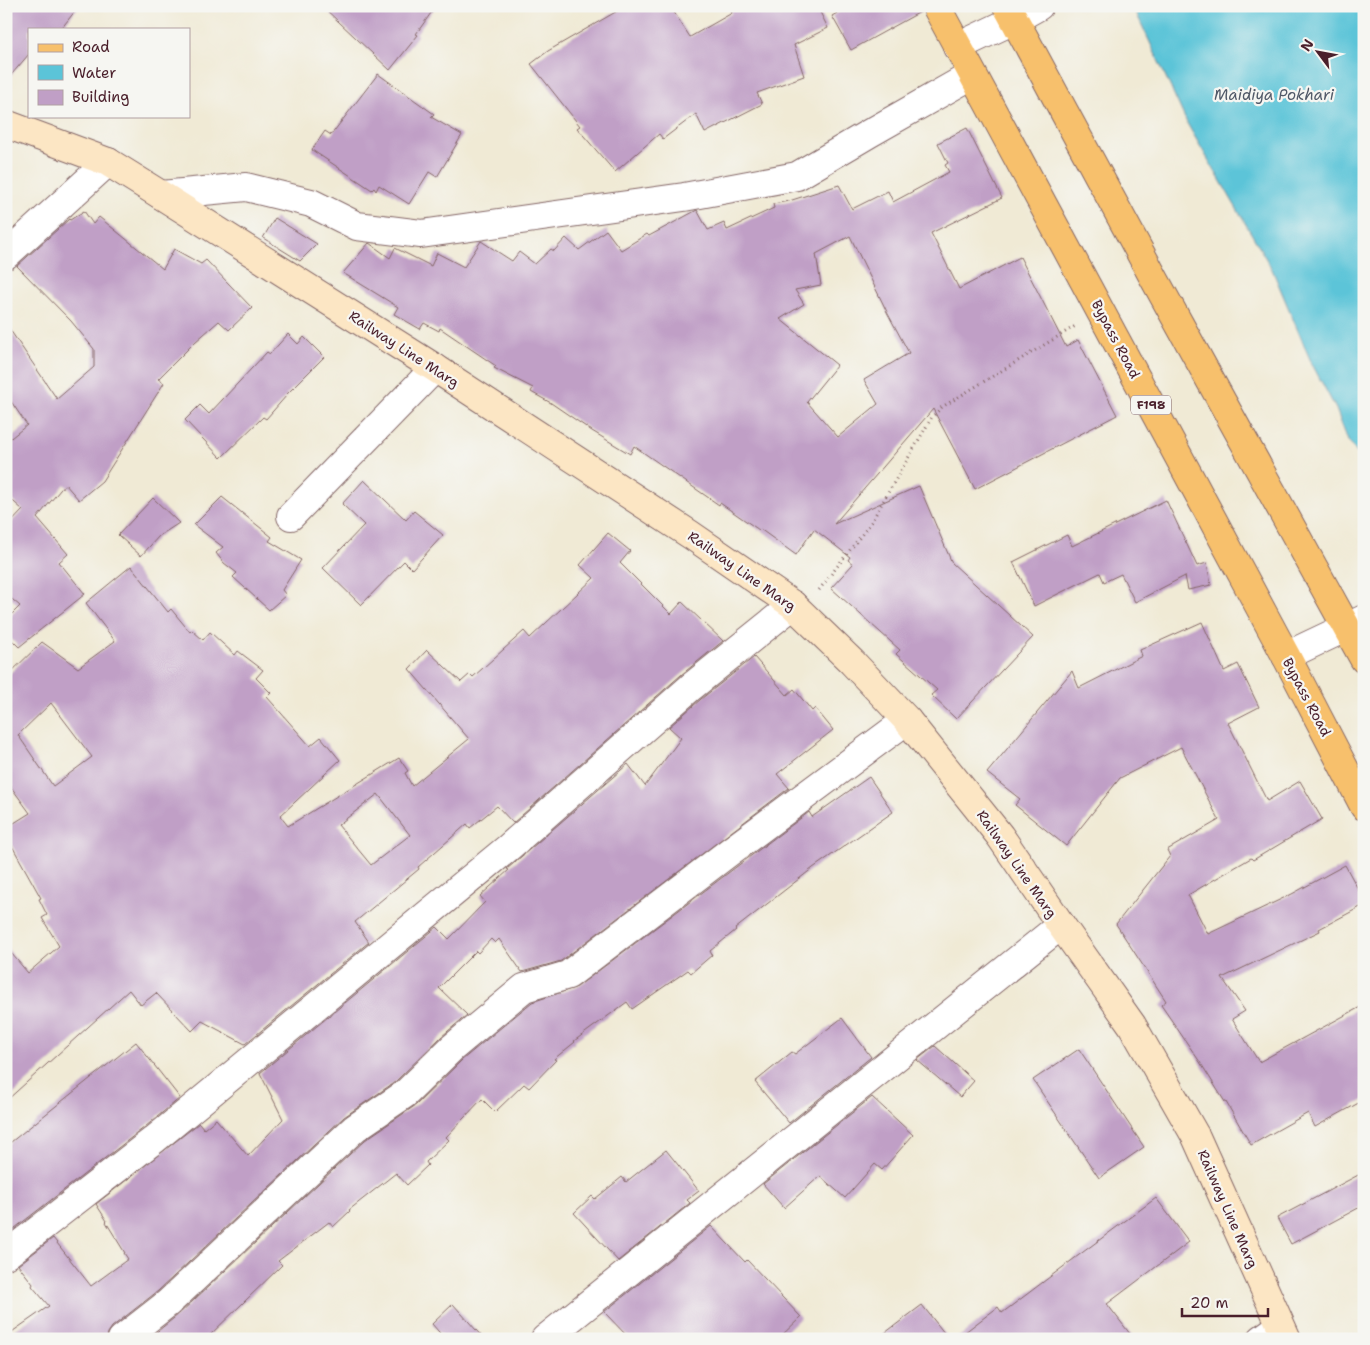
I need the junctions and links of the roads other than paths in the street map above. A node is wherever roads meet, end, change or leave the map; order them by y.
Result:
1 (936, 6) edge
2 (1039, 6) edge
3 (1010, 13) edge
4 (957, 47) junction
5 (972, 75) junction
6 (6, 124) edge
7 (108, 162) junction
8 (161, 194) junction
9 (6, 255) edge
10 (435, 368) junction
11 (291, 516) dead end
12 (798, 609) junction
13 (1355, 623) edge
14 (1286, 656) junction
15 (1364, 659) edge
16 (907, 720) junction
17 (1364, 806) edge
18 (1061, 926) junction
19 (6, 1255) edge
20 (1277, 1334) edge
21 (122, 1339) edge
22 (544, 1339) edge

1 - 4 main road, Bypass Road / F198
2 - 3 street
3 - 4 street
3 - 13 main road
4 - 5 main road, Bypass Road / F198
5 - 8 street
5 - 14 main road, Bypass Road / F198
6 - 7 main road, Railway Line Marg
7 - 8 main road, Railway Line Marg
7 - 9 street
8 - 10 main road, Railway Line Marg
10 - 11 street
10 - 12 main road, Railway Line Marg
12 - 16 main road, Railway Line Marg
12 - 19 street
13 - 14 street
13 - 15 main road
14 - 17 main road, Bypass Road / F198
16 - 18 main road, Railway Line Marg
16 - 21 street
18 - 20 main road, Railway Line Marg
18 - 22 street

